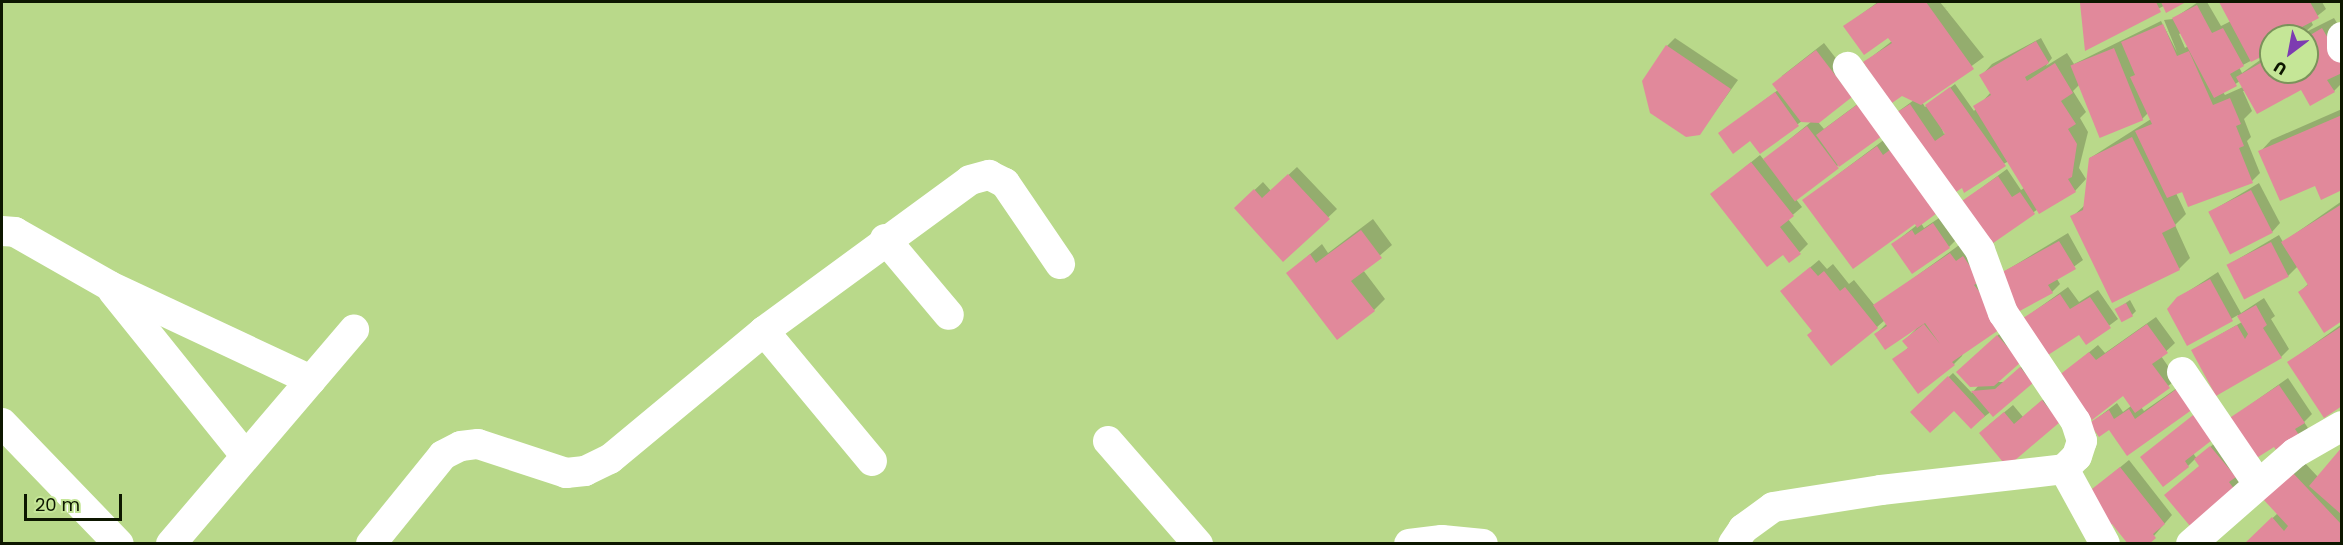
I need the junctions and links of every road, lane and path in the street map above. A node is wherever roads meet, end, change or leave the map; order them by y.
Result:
1 (2342, 37) edge
2 (2342, 48) edge
3 (1848, 67) dead end
4 (2, 231) edge
5 (885, 239) junction
6 (1060, 264) dead end
7 (110, 286) junction
8 (949, 315) dead end
9 (354, 330) dead end
10 (764, 331) junction
11 (2182, 372) dead end
12 (311, 380) junction
13 (2, 423) edge
14 (2342, 426) edge
15 (1108, 441) dead end
16 (245, 455) junction
17 (872, 461) dead end
18 (2064, 468) junction
19 (2258, 484) junction
20 (118, 543) edge
21 (171, 543) edge
22 (371, 543) edge
23 (1198, 543) edge
24 (1409, 543) edge
25 (1483, 543) edge
26 (1733, 543) edge
27 (2105, 543) edge
28 (2191, 543) edge

1 - 2 street
3 - 18 street
4 - 7 street
5 - 6 street
5 - 8 street
5 - 10 street
7 - 12 street
7 - 16 street
9 - 12 street
10 - 17 street
10 - 22 street
11 - 19 street
12 - 16 street
13 - 20 street
14 - 19 street
15 - 23 street
16 - 21 street
18 - 26 street
18 - 27 street
19 - 28 street
24 - 25 street

